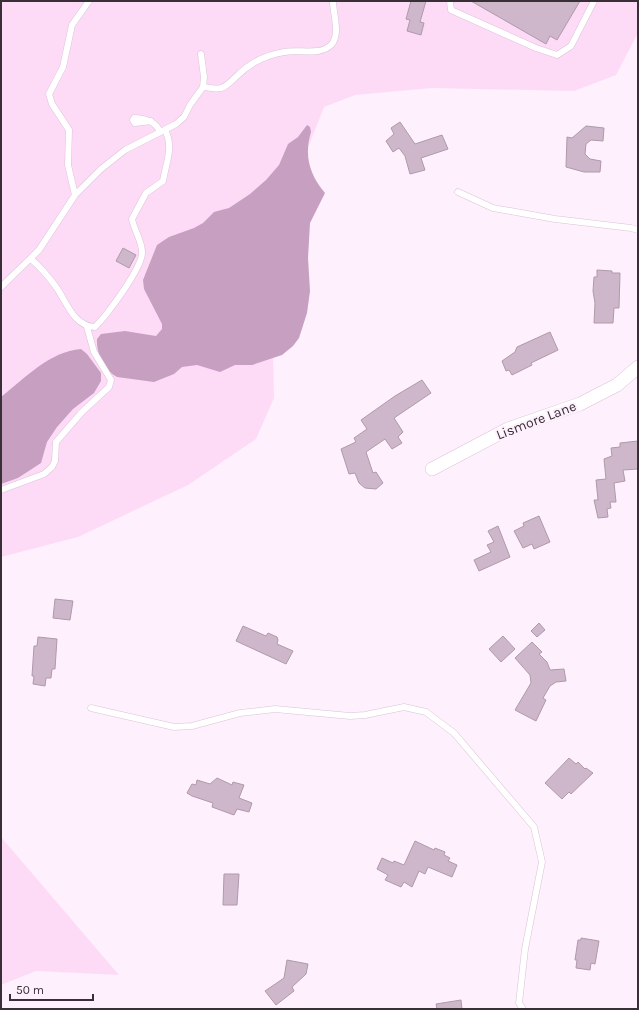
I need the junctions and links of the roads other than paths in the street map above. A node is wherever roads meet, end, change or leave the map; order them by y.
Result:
1 (89, 1) edge
2 (333, 1) edge
3 (450, 1) edge
4 (594, 1) edge
5 (201, 54) dead end
6 (203, 87) junction
7 (150, 121) dead end
8 (162, 131) junction
9 (458, 192) dead end
10 (75, 195) junction
11 (638, 230) edge
12 (31, 259) junction
13 (1, 287) edge
14 (87, 327) junction
15 (638, 368) edge
16 (432, 469) dead end
17 (1, 490) edge
18 (91, 708) dead end
19 (523, 1009) edge

1 - 10 lane
2 - 6 lane
3 - 4 lane
5 - 6 lane
6 - 8 lane
7 - 8 lane
8 - 10 lane
8 - 14 lane
9 - 11 lane
10 - 12 lane
12 - 13 lane
12 - 14 lane
14 - 17 lane
15 - 16 street, Lismore Lane
18 - 19 lane

